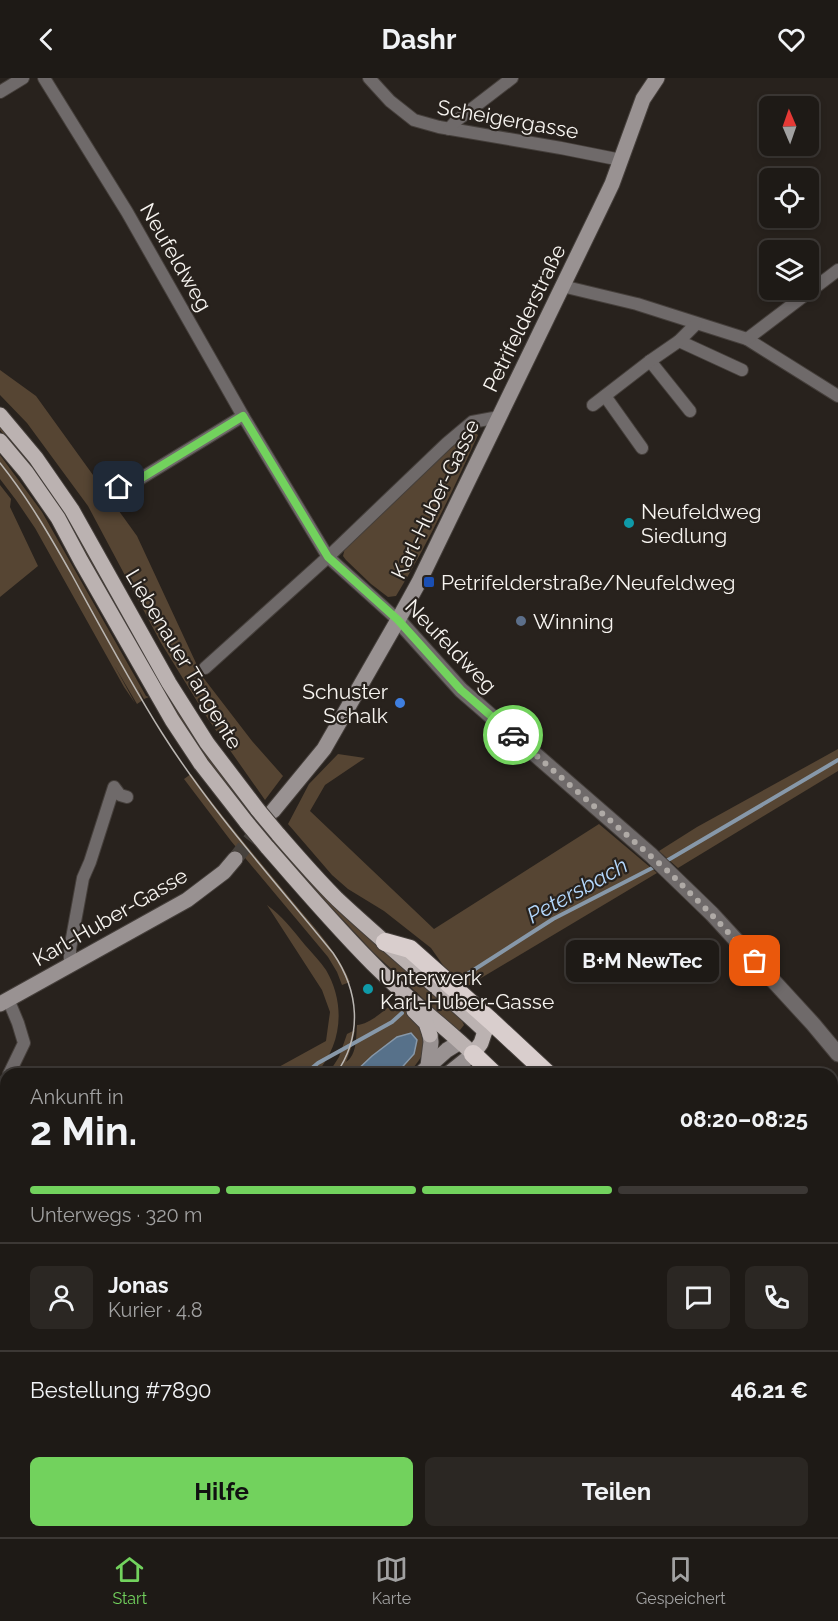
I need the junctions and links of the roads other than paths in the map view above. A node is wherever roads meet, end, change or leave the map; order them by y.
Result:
1 (23, 78) edge
2 (44, 78) edge
3 (369, 78) edge
4 (512, 78) edge
5 (657, 78) edge
6 (0, 92) edge
7 (449, 129) junction
8 (621, 160) junction
9 (838, 270) edge
10 (562, 286) junction
11 (696, 324) junction
12 (747, 339) junction
13 (679, 341) junction
14 (650, 361) junction
15 (742, 370) dead end
16 (605, 396) junction
17 (838, 396) edge
18 (593, 405) dead end
19 (690, 411) dead end
20 (0, 416) edge
21 (243, 416) junction
22 (499, 417) junction
23 (0, 441) edge
24 (642, 448) dead end
25 (119, 487) dead end
26 (328, 557) junction
27 (398, 620) junction
28 (205, 668) dead end
29 (127, 797) dead end
30 (266, 811) junction
31 (235, 859) tunnel mouth
32 (385, 942) junction
33 (70, 965) junction
34 (396, 987) junction
35 (4, 1002) edge
36 (485, 1031) junction
37 (466, 1048) junction
38 (838, 1054) edge
39 (12, 1068) edge
40 (424, 1068) edge
41 (428, 1068) edge
42 (451, 1068) edge
43 (488, 1068) edge
44 (525, 1068) edge
45 (542, 1068) edge

1 - 6 street
2 - 21 street, Neufeldweg
3 - 7 street, Scheigergasse
4 - 7 street
5 - 8 main road, Petrifelderstraße
7 - 8 street, Scheigergasse
8 - 10 main road, Petrifelderstraße
9 - 12 street
10 - 11 street
10 - 22 main road, Petrifelderstraße
11 - 12 street
11 - 13 street
12 - 17 street
13 - 14 street
13 - 15 street
14 - 16 street
14 - 19 street
16 - 18 street
16 - 24 street
20 - 30 main road, Liebenauer Tangente
21 - 25 street
21 - 26 street, Neufeldweg
22 - 26 street, Petrifelderstraße
22 - 27 main road, Karl-Huber-Gasse
23 - 34 main road, Liebenauer Tangente, bridge
26 - 27 street, Neufeldweg
26 - 28 street, Petrifelderstraße
27 - 30 main road, Karl-Huber-Gasse
27 - 38 street, Neufeldweg
29 - 33 street
30 - 32 main road, Liebenauer Tangente, bridge
31 - 33 main road, Karl-Huber-Gasse
32 - 36 main road, Liebenauer Tangente
32 - 45 highway
33 - 35 main road, Karl-Huber-Gasse
34 - 37 main road, Liebenauer Tangente
34 - 40 main road
35 - 39 street
36 - 37 main road
36 - 44 highway
37 - 41 main road
37 - 42 main road
37 - 43 highway

